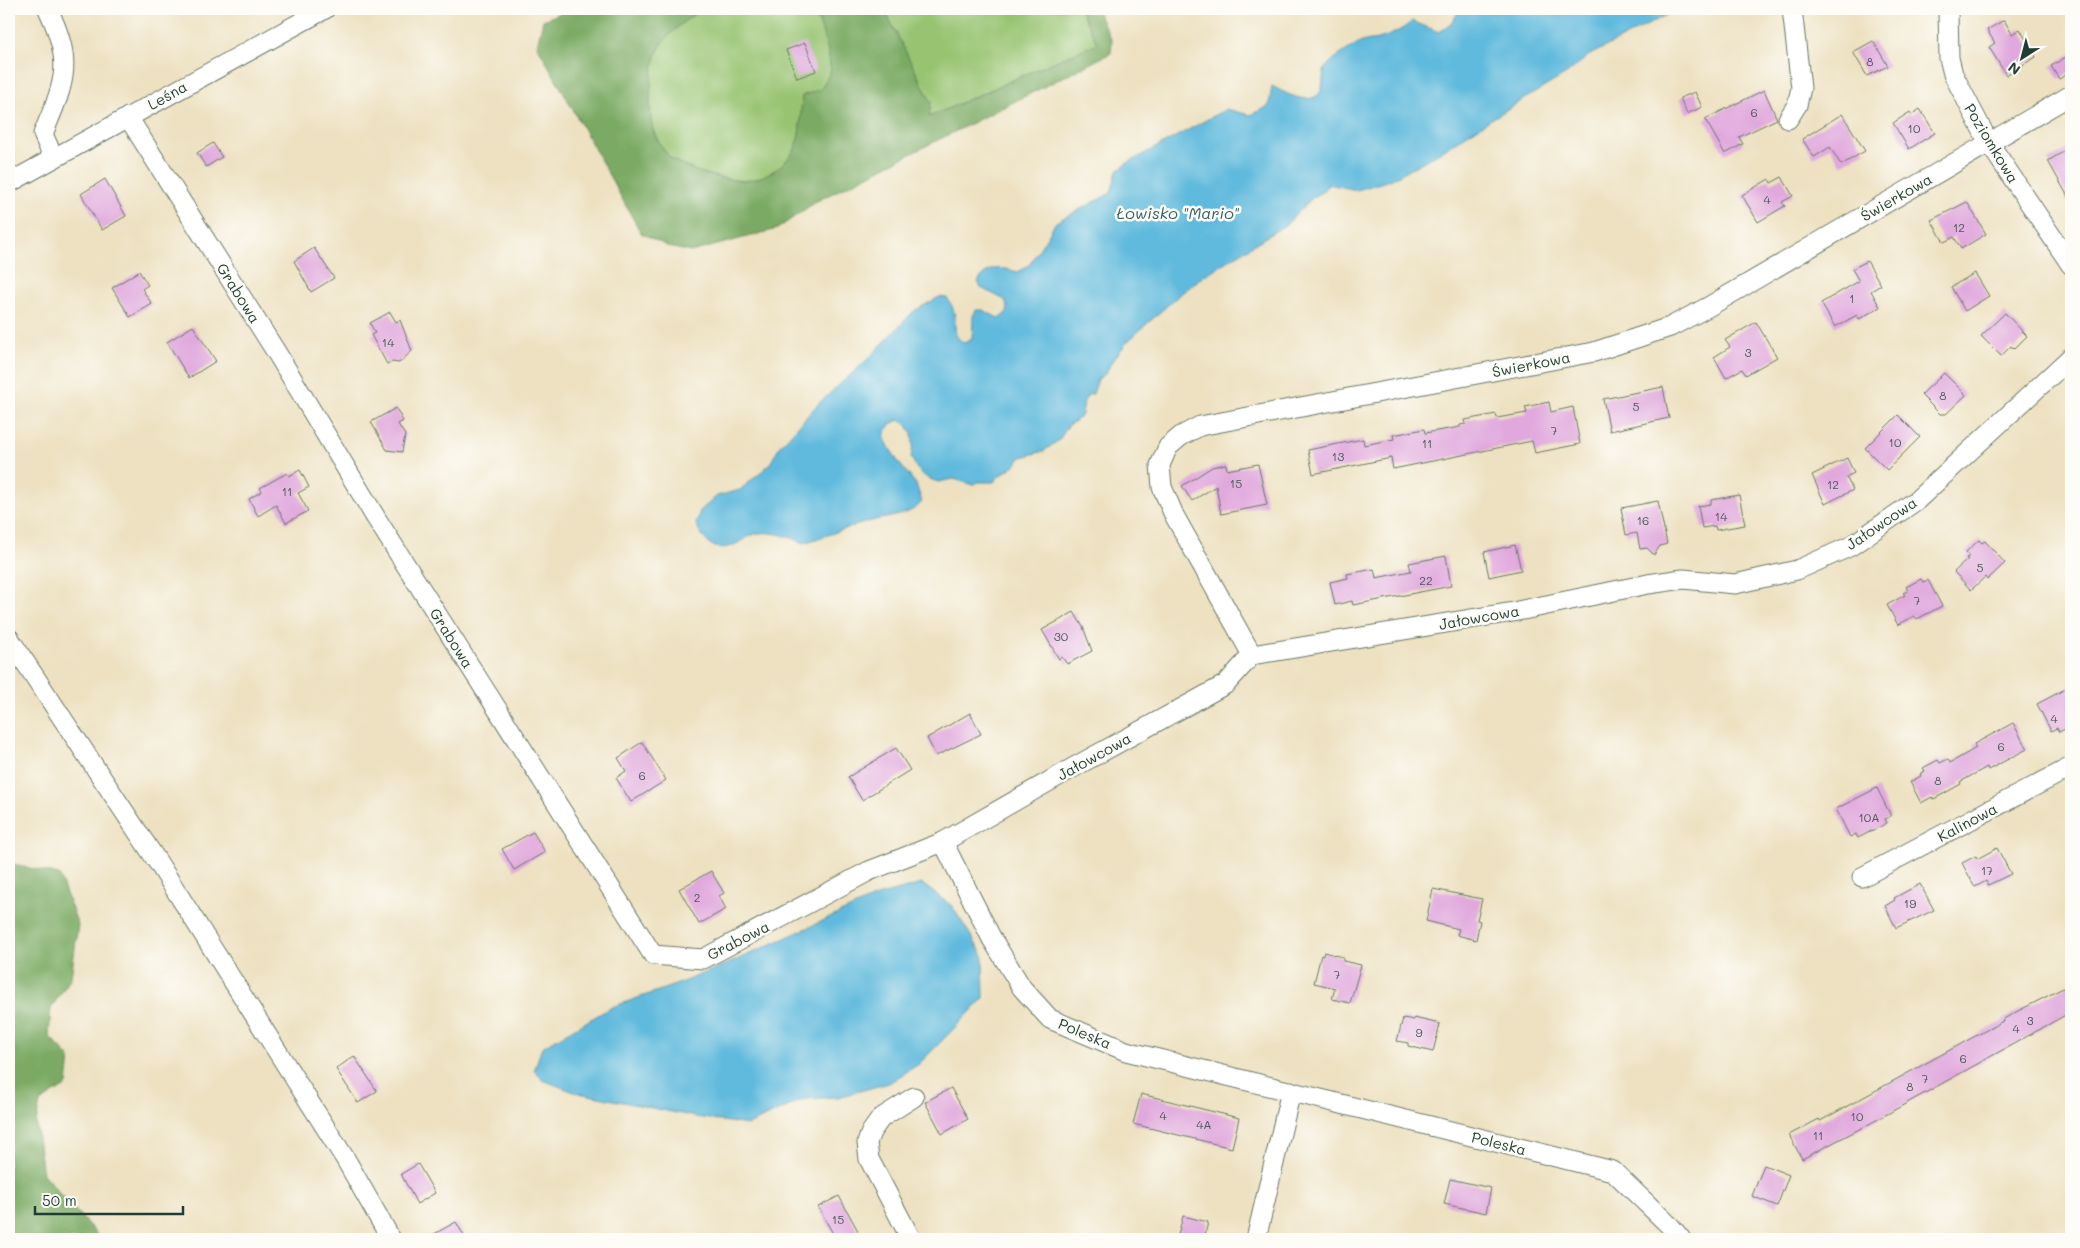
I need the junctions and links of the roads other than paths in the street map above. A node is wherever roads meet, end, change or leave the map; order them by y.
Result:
1 (48, 9) edge
2 (325, 9) edge
3 (1792, 9) edge
4 (1948, 9) edge
5 (2071, 95) edge
6 (128, 117) junction
7 (1788, 119) dead end
8 (1989, 143) junction
9 (53, 157) junction
10 (9, 183) edge
11 (2071, 264) edge
12 (2071, 358) edge
13 (9, 638) edge
14 (1252, 655) junction
15 (2071, 767) edge
16 (943, 842) junction
17 (869, 871) joint
18 (1862, 877) dead end
19 (1291, 1091) junction
20 (914, 1097) dead end
21 (391, 1239) edge
22 (910, 1239) edge
23 (1256, 1239) edge
24 (1681, 1239) edge

1 - 9 street
2 - 6 street, Leśna
3 - 7 street
4 - 8 street, Poziomkowa
5 - 8 street, Świerkowa
6 - 9 street, Leśna
6 - 17 street, Grabowa
8 - 11 street, Poziomkowa
8 - 14 street, Świerkowa
9 - 10 street, Leśna
12 - 14 street, Jałowcowa
13 - 21 street
14 - 16 street, Jałowcowa
15 - 18 street, Kalinowa
16 - 17 street, Jałowcowa
16 - 19 street, Poleska
19 - 23 street
19 - 24 street, Poleska
20 - 22 street

